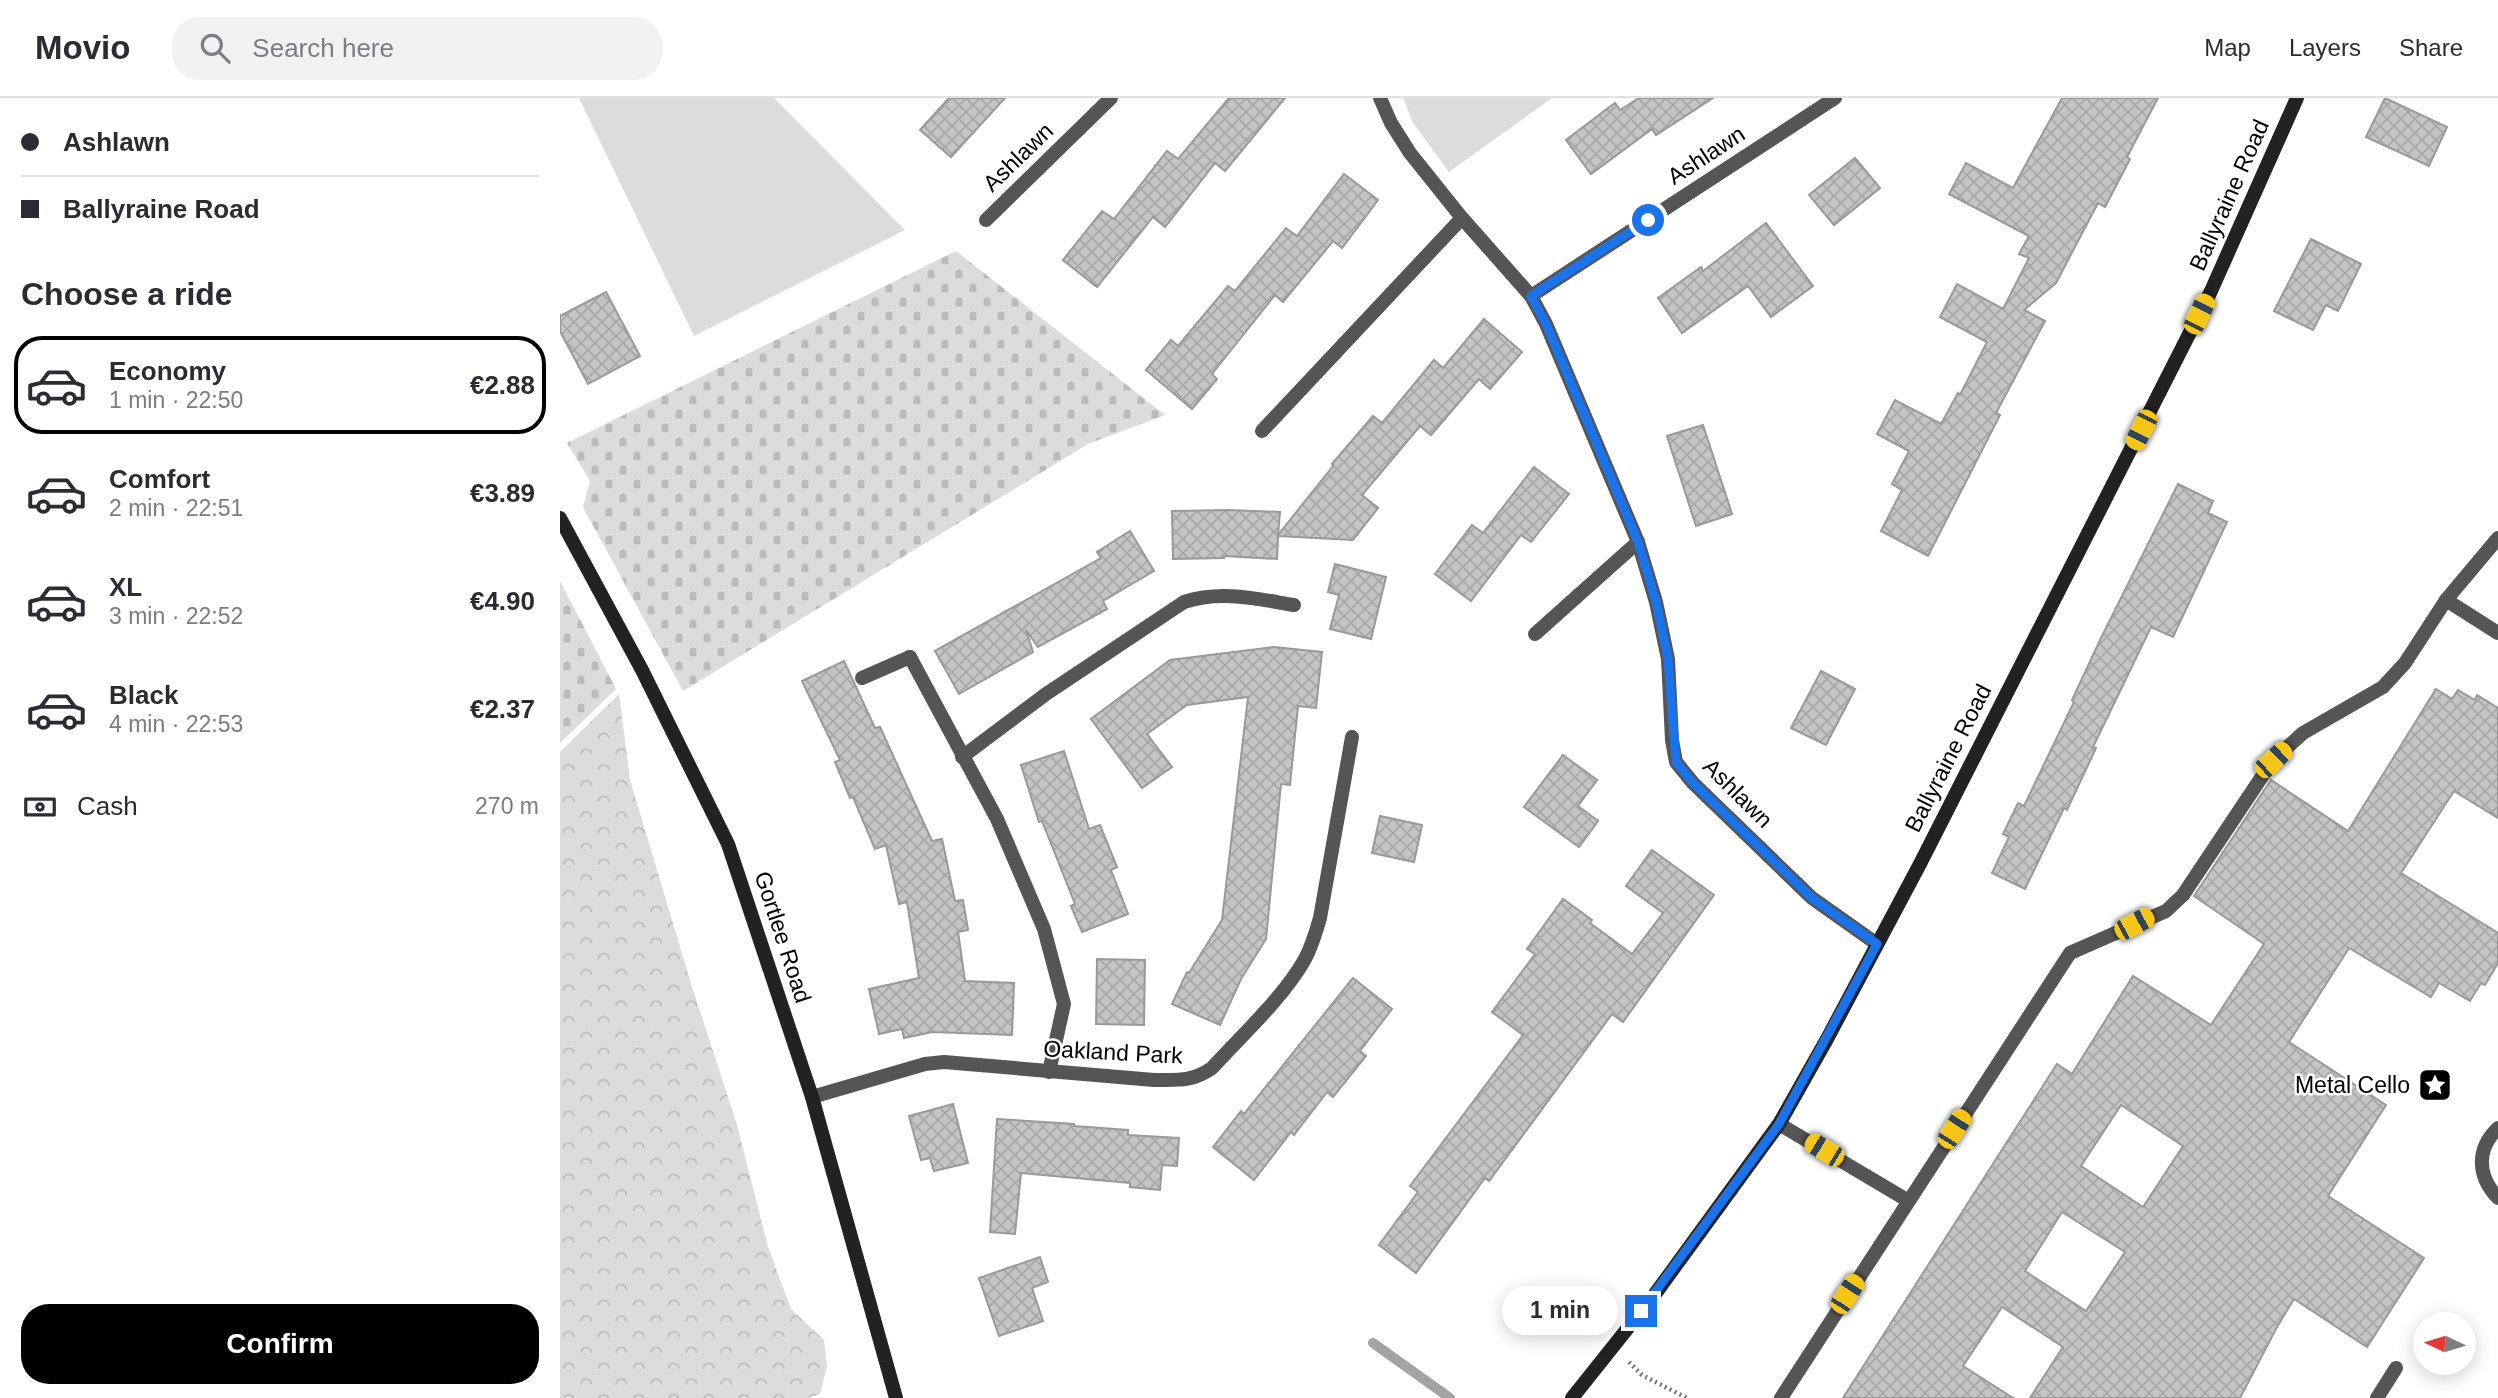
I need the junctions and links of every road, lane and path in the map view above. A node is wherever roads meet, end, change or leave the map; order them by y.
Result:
1 (1111, 98) edge
2 (1380, 98) edge
3 (1835, 98) edge
4 (2297, 98) edge
5 (1462, 218) junction
6 (986, 219) dead end
7 (1531, 296) junction
8 (1262, 431) dead end
9 (560, 518) edge
10 (2498, 538) edge
11 (1638, 542) junction
12 (2446, 600) junction
13 (1294, 605) dead end
14 (2498, 633) edge
15 (1535, 634) dead end
16 (862, 678) dead end
17 (1352, 737) dead end
18 (962, 757) junction
19 (1877, 944) junction
20 (1049, 1072) junction
21 (811, 1097) junction
22 (1779, 1124) junction
23 (2498, 1128) edge
24 (2498, 1198) edge
25 (1907, 1200) junction
26 (1612, 1347) junction
27 (2396, 1368) dead end
28 (896, 1398) edge
29 (1572, 1398) edge
30 (1687, 1398) edge
31 (1781, 1398) edge
32 (2377, 1398) edge

1 - 6 street, Ashlawn
2 - 5 street, Ashlawn
3 - 7 street, Ashlawn
4 - 19 main road, Ballyraine Road
5 - 7 street, Ashlawn
5 - 8 street
7 - 11 street, Ashlawn
9 - 21 main road, Gortlee Road
10 - 12 street
11 - 15 street
11 - 19 street, Ashlawn
12 - 14 street
12 - 25 street
13 - 18 street
16 - 18 street
17 - 20 street, Oakland Park
18 - 20 street
19 - 22 main road, Ballyraine Road
20 - 21 street, Oakland Park
21 - 28 main road, Gortlee Road
22 - 25 street
22 - 26 main road, Ballyraine Road
23 - 24 street
25 - 31 street
26 - 29 main road, Ballyraine Road
26 - 30 path
27 - 32 street

